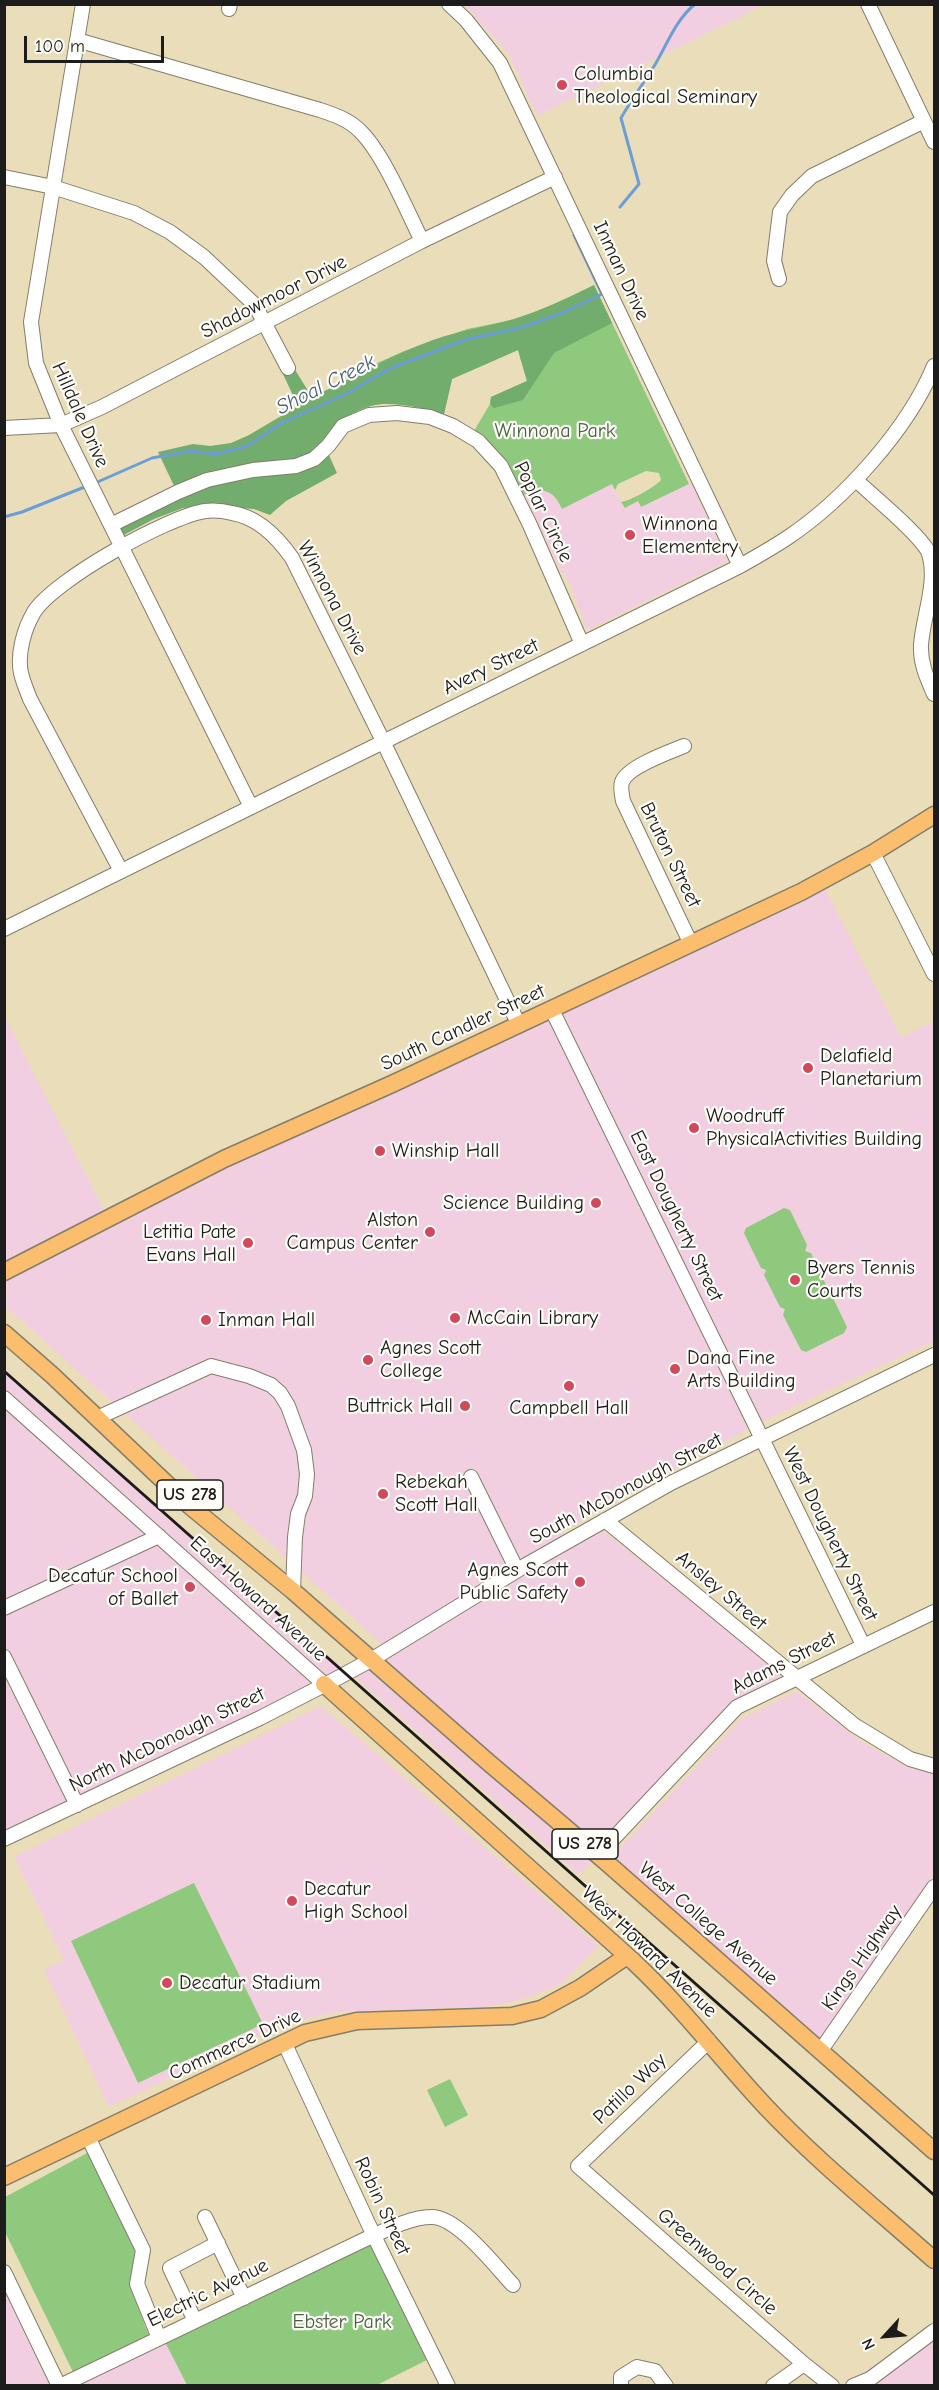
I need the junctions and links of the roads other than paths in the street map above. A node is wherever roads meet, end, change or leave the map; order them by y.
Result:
1 (83, 4) edge
2 (449, 4) edge
3 (868, 4) edge
4 (77, 40) junction
5 (924, 121) junction
6 (934, 142) edge
7 (4, 177) edge
8 (555, 177) junction
9 (53, 187) junction
10 (422, 241) junction
11 (779, 279) dead end
12 (264, 325) junction
13 (934, 366) edge
14 (288, 368) dead end
15 (61, 425) junction
16 (4, 428) edge
17 (856, 480) junction
18 (111, 525) junction
19 (122, 547) junction
20 (740, 566) junction
21 (582, 644) junction
22 (934, 694) edge
23 (383, 743) junction
24 (684, 746) dead end
25 (251, 807) junction
26 (934, 815) edge
27 (873, 853) junction
28 (122, 871) junction
29 (4, 928) edge
30 (691, 944) junction
31 (934, 974) edge
32 (552, 1010) junction
33 (519, 1025) junction
34 (4, 1272) edge
35 (4, 1333) edge
36 (934, 1355) edge
37 (4, 1398) edge
38 (97, 1418) junction
39 (763, 1440) junction
40 (471, 1477) dead end
41 (605, 1520) junction
42 (159, 1536) junction
43 (517, 1570) junction
44 (293, 1591) junction
45 (4, 1608) edge
46 (934, 1612) edge
47 (863, 1645) junction
48 (4, 1657) edge
49 (371, 1660) junction
50 (346, 1674) joint
51 (796, 1678) junction
52 (324, 1684) junction
53 (934, 1766) edge
54 (76, 1805) junction
55 (4, 1839) edge
56 (598, 1855) junction
57 (934, 1887) edge
58 (627, 1956) junction
59 (709, 2041) junction
60 (284, 2042) junction
61 (821, 2050) junction
62 (88, 2137) junction
63 (934, 2151) edge
64 (578, 2166) joint
65 (4, 2176) edge
66 (205, 2217) dead end
67 (374, 2236) junction
68 (218, 2243) junction
69 (934, 2260) edge
70 (4, 2272) edge
71 (513, 2285) dead end
72 (244, 2298) junction
73 (195, 2321) junction
74 (934, 2331) edge
75 (159, 2338) junction
76 (804, 2364) junction
77 (59, 2385) edge
78 (448, 2385) edge
79 (621, 2385) edge
80 (666, 2385) edge
81 (773, 2385) edge
82 (832, 2385) edge
83 (853, 2385) edge

1 - 4 street, Hilldale Drive
2 - 8 street, Inman Drive
3 - 5 street
4 - 9 street, Hilldale Drive
4 - 10 street
5 - 6 street
5 - 11 street
7 - 9 street
8 - 10 street, Shadowmoor Drive
8 - 20 street, Inman Drive
9 - 12 street
9 - 15 street, Hilldale Drive
10 - 12 street, Shadowmoor Drive
12 - 14 street
12 - 15 street, Shadowmoor Drive
13 - 17 street, Avery Street
15 - 16 street, Shadowmoor Drive
15 - 18 street, Hilldale Drive
17 - 20 street, Avery Street
17 - 22 street
18 - 19 street, Hilldale Drive
18 - 21 street, Poplar Circle
19 - 23 street, Winnona Drive
19 - 25 street, Hilldale Drive
19 - 28 street, Winnona Drive
20 - 21 street, Avery Street
21 - 23 street, Avery Street
23 - 25 street, Avery Street
23 - 33 street, Winnona Drive
24 - 30 street, Bruton Street
25 - 28 street, Avery Street
26 - 27 main road, South Candler Street
27 - 30 main road, South Candler Street
27 - 31 street
28 - 29 street, Avery Street
30 - 32 main road, South Candler Street
32 - 33 main road, South Candler Street
32 - 39 street, East Dougherty Street
33 - 34 main road, South Candler Street
35 - 38 main road, US 278
36 - 39 street, South McDonough Street
37 - 42 street, East Howard Avenue
38 - 44 main road, US 278
38 - 44 street
39 - 41 street, South McDonough Street
39 - 47 street, West Dougherty Street
40 - 43 street
41 - 43 street, South McDonough Street
41 - 51 street, Ansley Street
42 - 45 street
42 - 52 street, East Howard Avenue
43 - 49 street, South McDonough Street
44 - 49 main road, US 278
46 - 47 street, Adams Street
47 - 51 street, Adams Street
48 - 54 street
49 - 50 street, South McDonough Street
49 - 56 main road, West College Avenue / US 278
50 - 52 street, North McDonough Street
51 - 53 street, Ansley Street
51 - 56 street, Adams Street
52 - 54 street, North McDonough Street
52 - 58 main road, West Howard Avenue
54 - 55 street, North McDonough Street
56 - 61 main road, West College Avenue / US 278
57 - 61 street, Kings Highway
58 - 59 main road, West Howard Avenue
58 - 60 main road, Commerce Drive
59 - 64 street, Patillo Way
59 - 69 main road, West Howard Avenue
60 - 62 main road, Commerce Drive
60 - 67 street, Robin Street
61 - 63 main road, West College Avenue / US 278
62 - 65 main road, Commerce Drive
62 - 75 street
64 - 76 street, Greenwood Circle
66 - 68 street
67 - 71 street, Electric Avenue
67 - 72 street, Electric Avenue
67 - 78 street, Robin Street
68 - 72 street
68 - 73 street
70 - 77 street
72 - 73 street, Electric Avenue
73 - 75 street, Electric Avenue
74 - 83 street
75 - 77 street, Electric Avenue
76 - 81 street
76 - 82 street, Greenwood Circle
79 - 80 street

